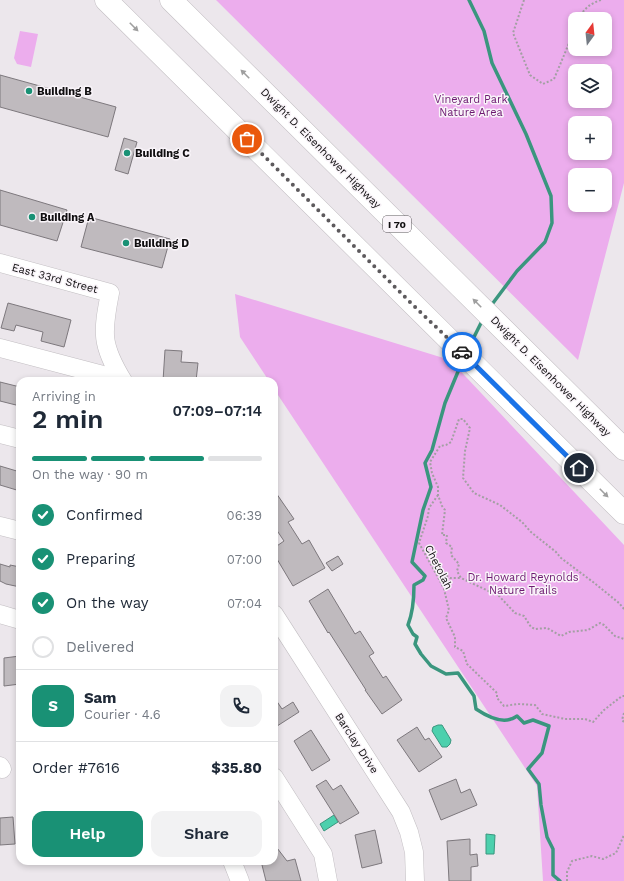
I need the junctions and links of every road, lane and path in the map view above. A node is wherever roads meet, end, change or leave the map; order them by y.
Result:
1 (106, 0) edge
2 (171, 0) edge
3 (524, 0) edge
4 (601, 0) edge
5 (582, 12) edge
6 (568, 46) edge
7 (0, 262) edge
8 (0, 348) edge
9 (111, 377) edge
10 (120, 377) edge
11 (0, 434) edge
12 (16, 439) edge
13 (624, 449) edge
14 (438, 495) junction
15 (624, 513) edge
16 (0, 526) edge
17 (16, 530) edge
18 (432, 567) junction
19 (461, 578) junction
20 (624, 609) edge
21 (0, 614) edge
22 (16, 619) edge
23 (278, 620) edge
24 (624, 639) edge
25 (624, 696) edge
26 (624, 713) edge
27 (624, 722) edge
28 (278, 783) edge
29 (624, 836) edge
30 (234, 865) edge
31 (240, 881) edge
32 (328, 881) edge
33 (415, 881) edge
34 (567, 881) edge

1 -> 15 highway
13 -> 2 highway, Dwight D. Eisenhower Highway / I 70
3 - 6 path
4 - 5 path
7 - 10 street, East 33rd Street
8 - 9 street
11 - 12 street
14 - 18 path, Chetolah
14 - 19 path
14 - 20 path
16 - 17 street
18 - 19 path
18 - 25 path, Chetolah
19 - 24 path
21 - 22 street
23 - 33 street, Barclay Drive
26 - 27 path
28 - 32 street
29 - 34 path
30 - 31 street

